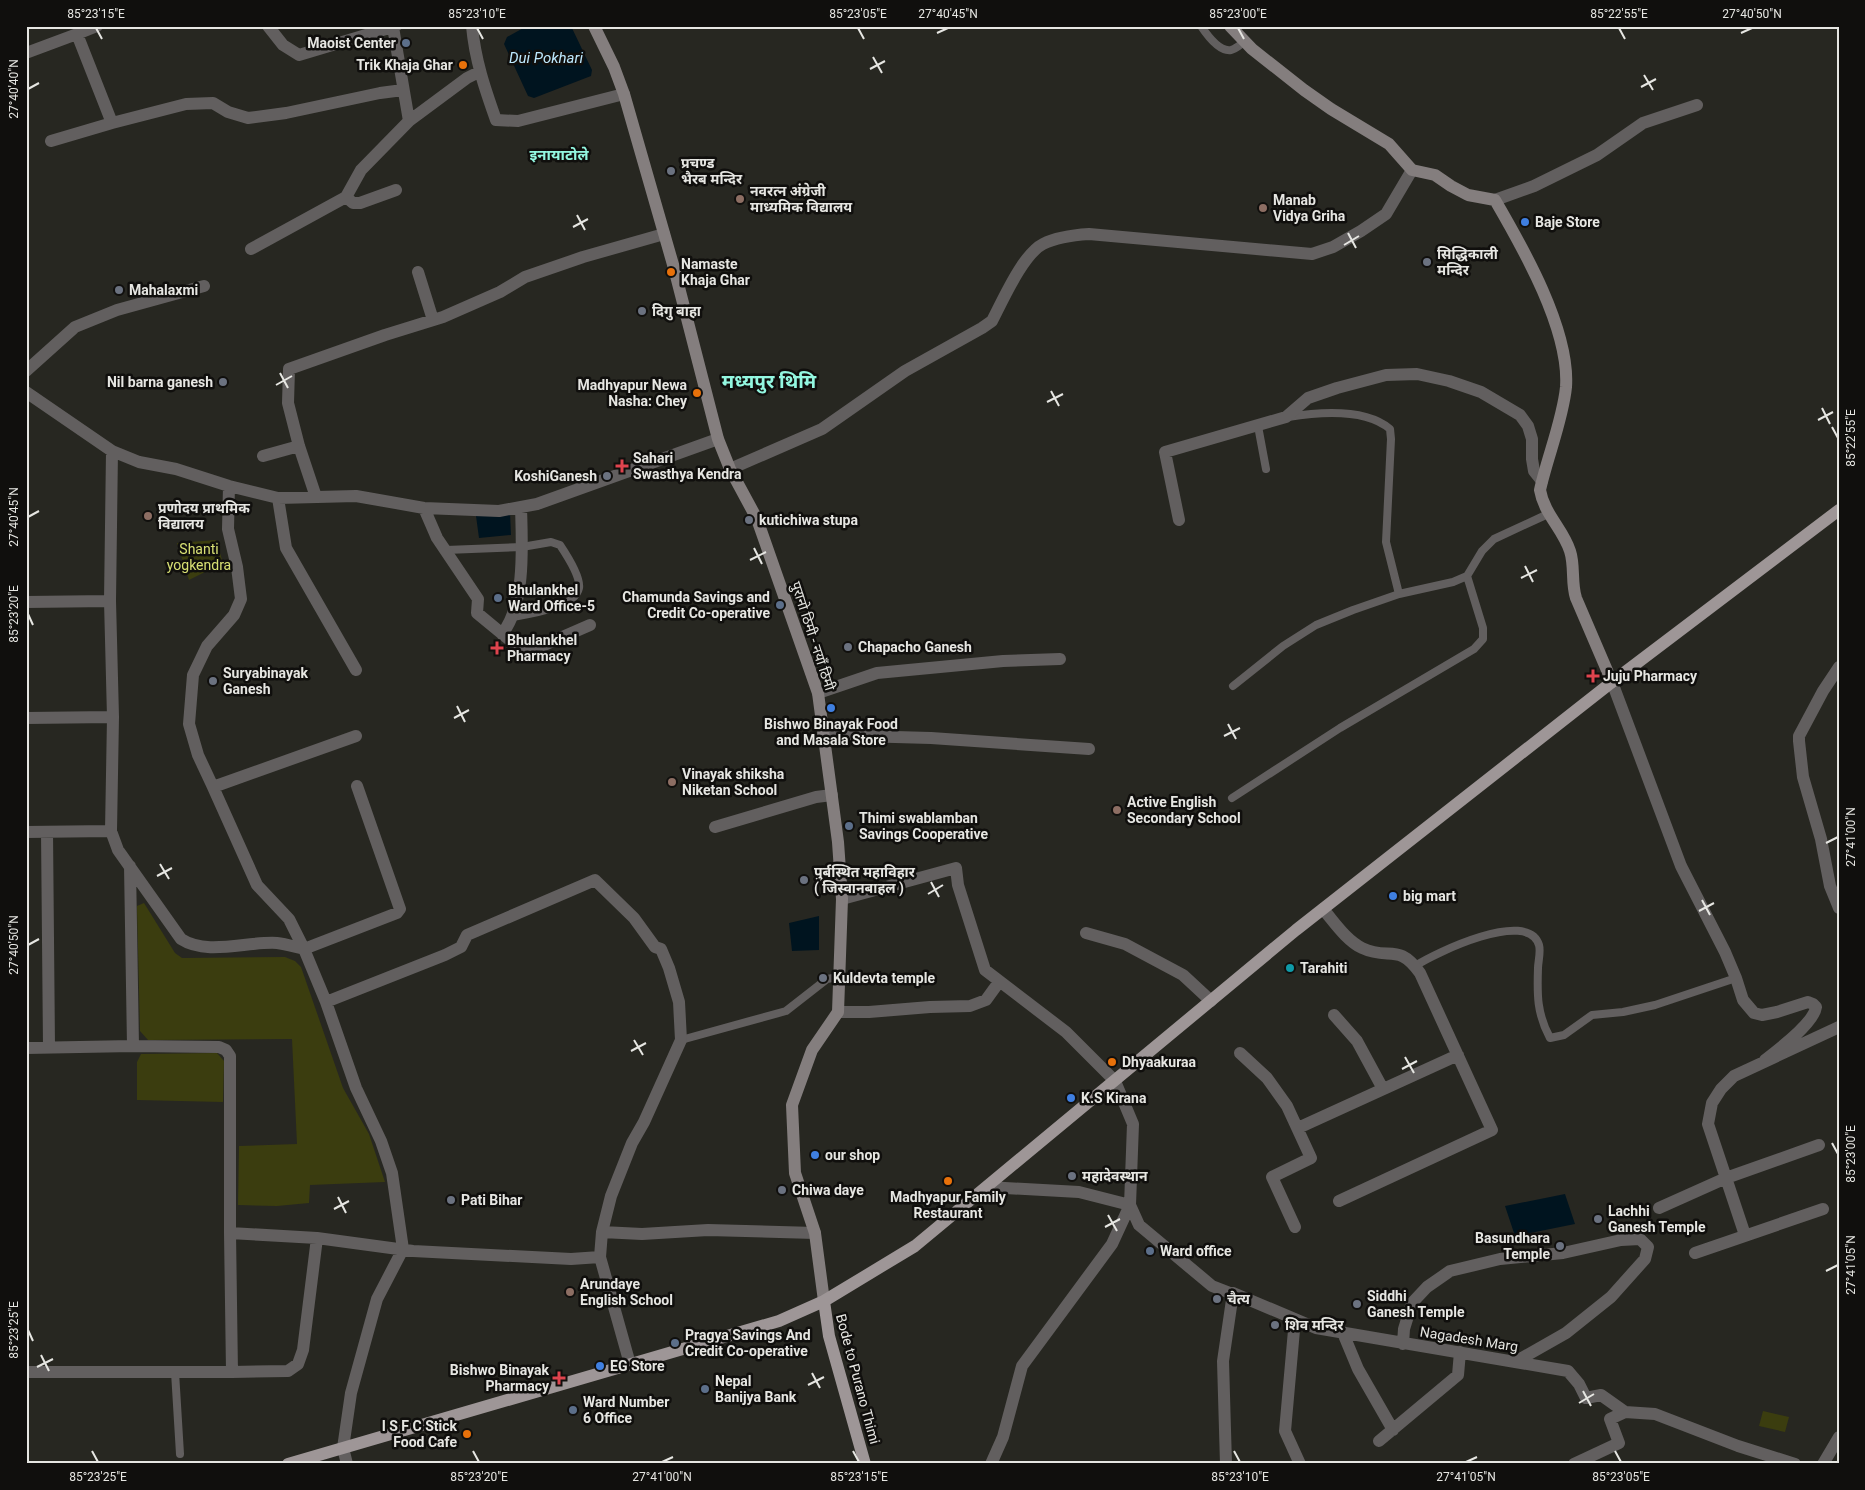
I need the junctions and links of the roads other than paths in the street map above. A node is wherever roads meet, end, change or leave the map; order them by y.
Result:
1 (97, 26) edge
2 (268, 26) edge
3 (472, 26) edge
4 (594, 26) edge
5 (1201, 26) edge
6 (1230, 26) edge
7 (394, 27) edge
8 (77, 34) junction
9 (1244, 42) junction
10 (26, 52) edge
11 (479, 72) junction
12 (403, 90) junction
13 (624, 94) junction
14 (1696, 105) dead end
15 (409, 121) junction
16 (112, 123) junction
17 (51, 141) dead end
18 (1412, 170) junction
19 (396, 190) dead end
20 (346, 197) junction
21 (1495, 200) junction
22 (664, 234) junction
23 (251, 249) dead end
24 (418, 272) dead end
25 (204, 286) dead end
26 (433, 320) junction
27 (26, 371) edge
28 (26, 392) edge
29 (1286, 417) junction
30 (1258, 426) junction
31 (718, 439) junction
32 (299, 446) junction
33 (112, 451) junction
34 (264, 456) dead end
35 (1266, 468) dead end
36 (730, 469) junction
37 (1542, 481) junction
38 (229, 486) junction
39 (316, 497) junction
40 (278, 498) junction
41 (521, 507) junction
42 (424, 508) junction
43 (1839, 510) edge
44 (1548, 514) junction
45 (1179, 520) dead end
46 (522, 547) junction
47 (446, 550) junction
48 (1466, 576) junction
49 (1399, 594) junction
50 (26, 602) edge
51 (110, 602) junction
52 (512, 616) junction
53 (590, 625) dead end
54 (502, 634) junction
55 (1060, 659) dead end
56 (1839, 667) edge
57 (356, 670) dead end
58 (1612, 682) junction
59 (1233, 686) dead end
60 (818, 693) junction
61 (113, 717) junction
62 (26, 718) edge
63 (823, 735) junction
64 (356, 736) dead end
65 (1089, 749) dead end
66 (356, 786) dead end
67 (213, 787) junction
68 (832, 795) junction
69 (1232, 798) dead end
70 (715, 827) dead end
71 (111, 831) junction
72 (26, 832) edge
73 (47, 832) junction
74 (130, 866) junction
75 (842, 899) junction
76 (1839, 908) edge
77 (1323, 910) junction
78 (1086, 933) dead end
79 (304, 949) junction
80 (1415, 966) junction
81 (839, 976) junction
82 (1736, 978) junction
83 (999, 982) junction
84 (1211, 1001) junction
85 (326, 1002) junction
86 (838, 1012) junction
87 (1334, 1015) dead end
88 (1839, 1027) edge
89 (681, 1040) junction
90 (133, 1046) junction
91 (48, 1047) junction
92 (26, 1048) edge
93 (1240, 1053) dead end
94 (1458, 1055) junction
95 (1765, 1060) junction
96 (1115, 1081) junction
97 (1383, 1089) junction
98 (1298, 1128) junction
99 (1818, 1145) dead end
100 (1726, 1178) junction
101 (988, 1187) junction
102 (1339, 1201) dead end
103 (1130, 1205) junction
104 (1659, 1208) dead end
105 (1823, 1209) dead end
106 (1295, 1227) dead end
107 (602, 1232) junction
108 (230, 1233) junction
109 (815, 1233) junction
110 (1745, 1235) junction
111 (317, 1238) junction
112 (403, 1248) junction
113 (1695, 1253) dead end
114 (600, 1257) junction
115 (1233, 1293) junction
116 (824, 1301) junction
117 (1295, 1319) junction
118 (1343, 1333) junction
119 (1403, 1344) junction
120 (1460, 1352) junction
121 (1514, 1362) junction
122 (630, 1364) junction
123 (26, 1372) edge
124 (175, 1372) junction
125 (232, 1372) junction
126 (1625, 1412) junction
127 (1393, 1430) junction
128 (1839, 1437) edge
129 (1379, 1441) dead end
130 (343, 1448) junction
131 (180, 1454) dead end
132 (288, 1464) edge
133 (347, 1464) edge
134 (865, 1464) edge
135 (991, 1464) edge
136 (1226, 1464) edge
137 (1300, 1464) edge
138 (1574, 1464) edge
139 (1795, 1464) edge
140 (1823, 1464) edge

1 - 8 street
2 - 7 street
3 - 11 street
4 - 13 main road, पुरानो ठिमी - नयाँ ठिमी
5 - 9 lane
6 - 9 main road
7 - 12 street
8 - 10 street
8 - 16 street
9 - 18 main road
11 - 13 street
11 - 15 street
12 - 15 street
12 - 16 street
13 - 22 main road, पुरानो ठिमी - नयाँ ठिमी
14 - 21 street
15 - 20 street
16 - 17 street
18 - 21 main road
18 - 36 street
19 - 20 street
20 - 23 street
21 - 37 main road
22 - 26 street
22 - 31 main road, पुरानो ठिमी - नयाँ ठिमी
24 - 26 street
25 - 27 street
26 - 32 street
28 - 33 street
29 - 30 street
29 - 37 street
29 - 49 lane
30 - 35 lane
30 - 45 street
31 - 36 main road, पुरानो ठिमी - नयाँ ठिमी
31 - 41 street
32 - 34 street
32 - 39 street
33 - 38 street
33 - 51 street
36 - 60 main road, पुरानो ठिमी - नयाँ ठिमी
37 - 44 main road
38 - 40 street
38 - 67 street
39 - 40 street
39 - 42 street
40 - 57 street
41 - 42 street
41 - 46 street
42 - 47 street
43 - 58 main road
44 - 48 lane
44 - 58 main road
46 - 47 lane
46 - 52 street
46 - 52 lane
47 - 54 street
48 - 49 lane
48 - 69 lane
49 - 59 lane
50 - 51 street
51 - 61 street
52 - 54 street
53 - 54 street
55 - 60 street
56 - 76 street
58 - 77 main road
58 - 82 street
60 - 63 main road, पुरानो ठिमी - नयाँ ठिमी
61 - 62 street
61 - 71 street
63 - 65 street
63 - 68 main road, पुरानो ठिमी - नयाँ ठिमी
64 - 67 street
66 - 79 street
67 - 79 street
68 - 70 street
68 - 75 main road, पुरानो ठिमी - नयाँ ठिमी
71 - 73 street
71 - 74 street
72 - 73 street
73 - 91 street
74 - 79 street
74 - 90 street
75 - 81 main road, पुरानो ठिमी - नयाँ ठिमी
75 - 83 street
77 - 80 street
77 - 84 main road
78 - 84 street
79 - 85 street
80 - 82 lane
80 - 94 street
81 - 86 main road, पुरानो ठिमी - नयाँ ठिमी
81 - 89 lane
82 - 95 street
83 - 86 street
83 - 96 street
84 - 96 main road
85 - 89 street
85 - 112 street
86 - 109 main road
87 - 97 street
88 - 95 street
89 - 107 street
90 - 91 street
90 - 108 street
91 - 92 street
93 - 98 street
94 - 97 street
94 - 102 street
95 - 100 street
96 - 101 main road
96 - 103 street, Nagadesh Marg
97 - 98 street
98 - 106 street
99 - 100 street
100 - 104 street
100 - 110 street
101 - 103 street
101 - 116 main road
103 - 115 street, Nagadesh Marg
103 - 135 street
105 - 110 street
107 - 109 street
107 - 114 street
108 - 111 street
108 - 125 street
109 - 116 main road
110 - 113 street
111 - 112 street
111 - 125 street
112 - 114 street
112 - 130 street
114 - 122 street
115 - 117 street, Nagadesh Marg
115 - 136 street
116 - 122 main road
116 - 134 main road, Bode to Purano Thimi
117 - 118 street, Nagadesh Marg
117 - 137 street
118 - 119 street, Nagadesh Marg
118 - 127 street
119 - 120 street, Nagadesh Marg
119 - 121 street
120 - 121 street, Nagadesh Marg
120 - 127 street
121 - 126 street, Nagadesh Marg
122 - 130 main road
123 - 124 street
124 - 125 street
124 - 131 lane
126 - 138 street
126 - 139 street
127 - 129 street
128 - 140 street
130 - 132 main road
130 - 133 street

